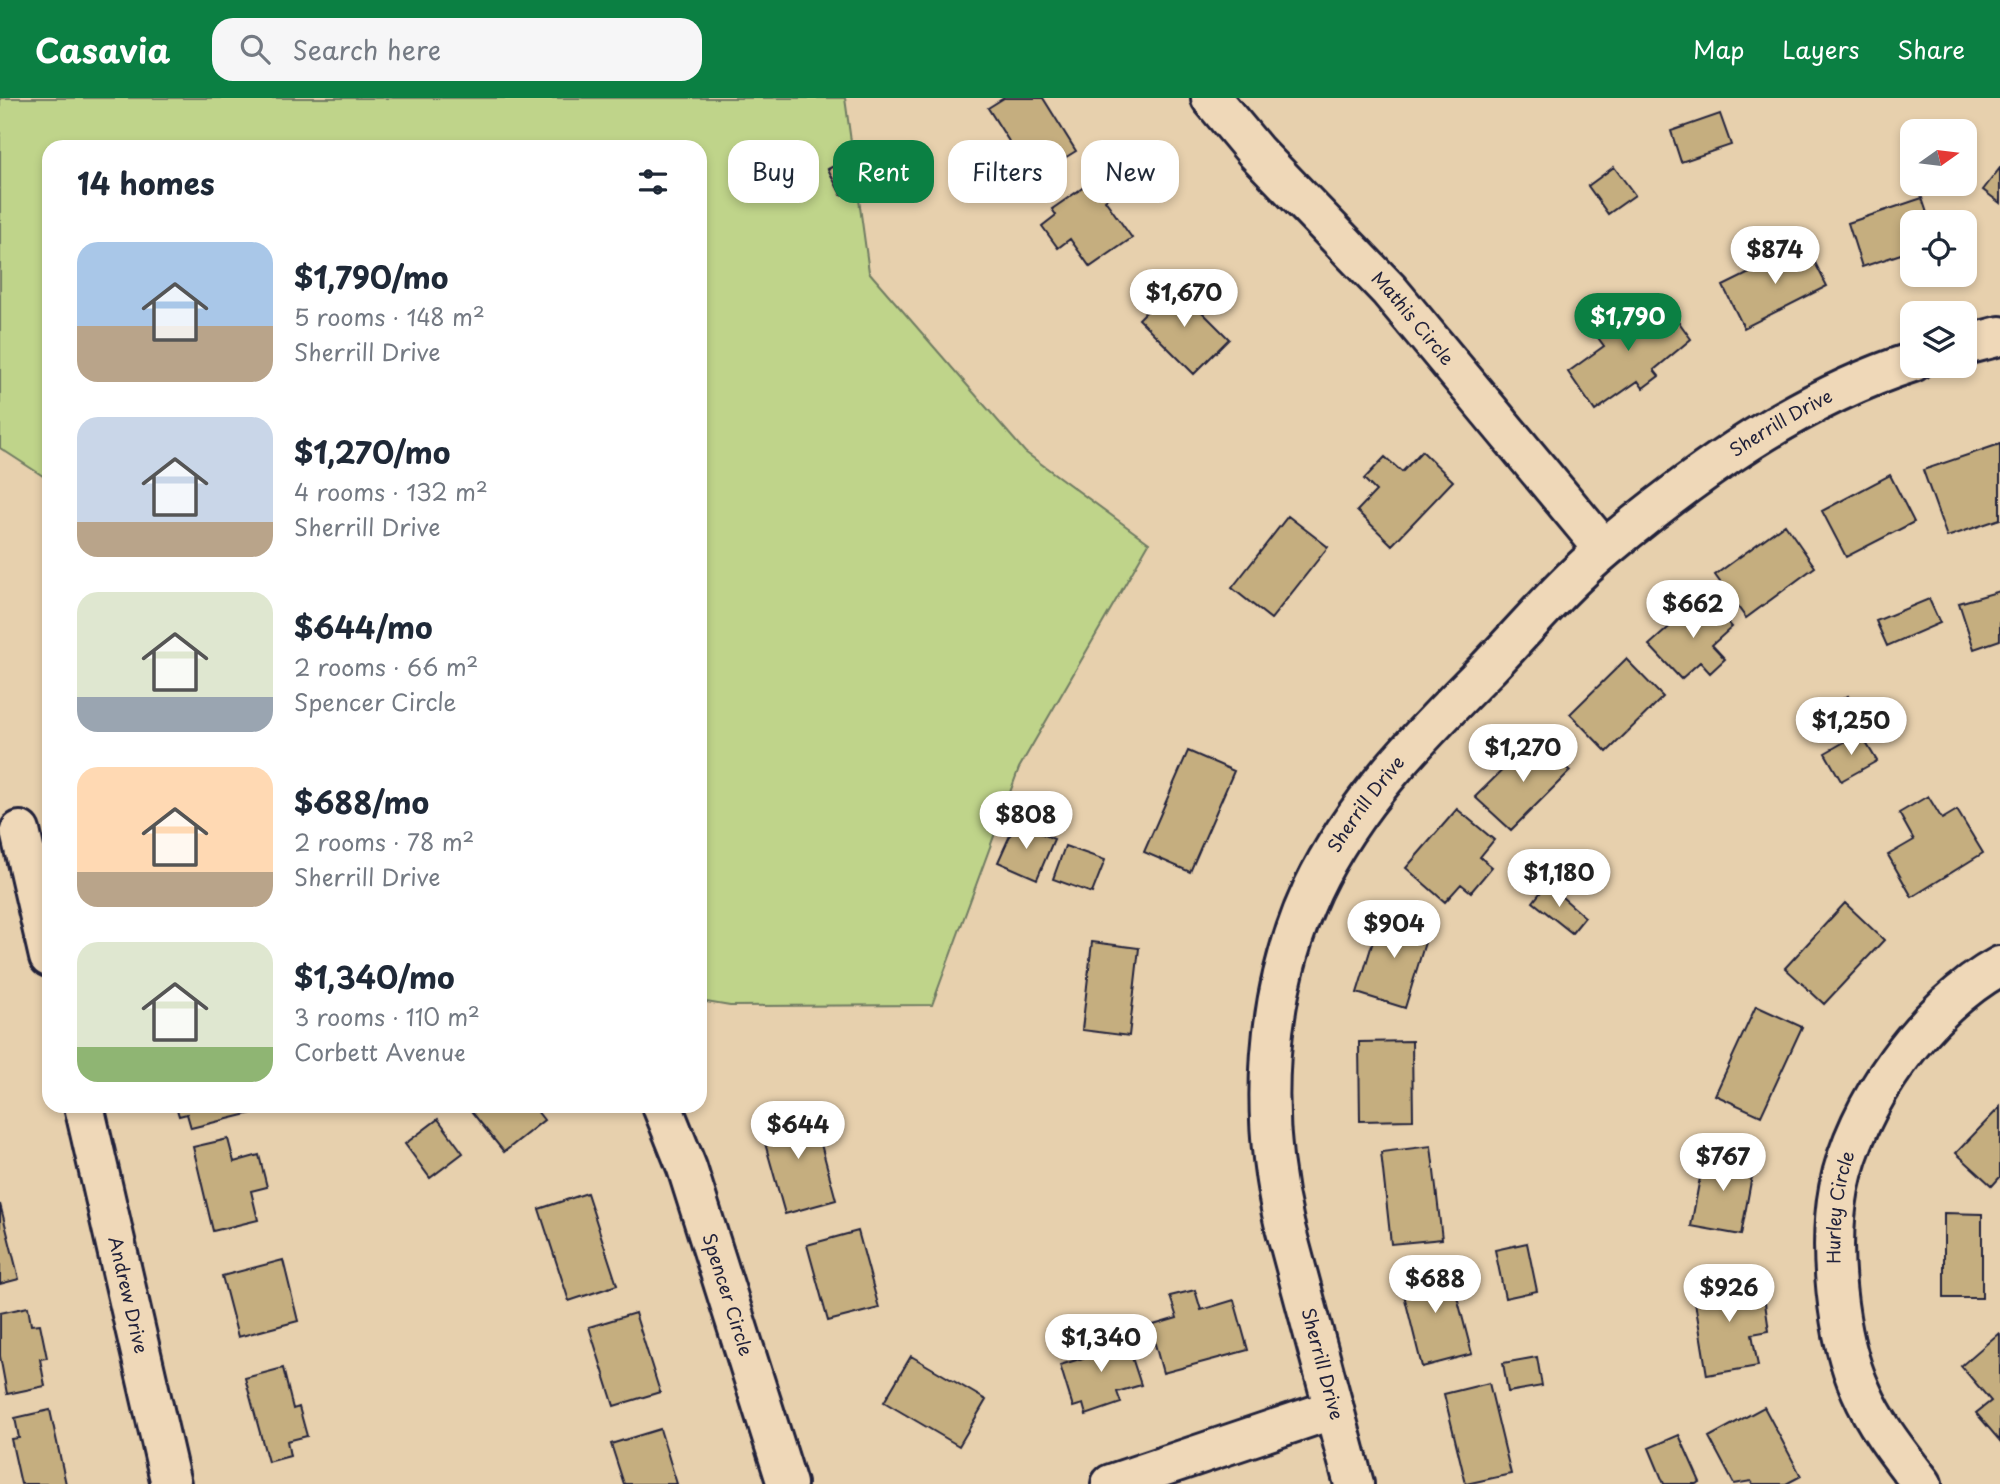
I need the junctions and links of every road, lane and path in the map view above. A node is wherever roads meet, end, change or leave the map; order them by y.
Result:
1 (1211, 98) edge
2 (2000, 336) edge
3 (1977, 342) edge
4 (1900, 366) edge
5 (1604, 549) junction
6 (23, 830) edge
7 (42, 923) edge
8 (2000, 966) edge
9 (85, 1113) edge
10 (665, 1113) edge
11 (1334, 1409) junction
12 (171, 1484) edge
13 (787, 1484) edge
14 (1111, 1484) edge
15 (1354, 1484) edge
16 (1922, 1484) edge

1 - 5 street, Mathis Circle
2 - 3 street
4 - 5 street, Sherrill Drive
5 - 11 street, Sherrill Drive
6 - 7 street
8 - 16 street, Hurley Circle
9 - 12 street, Andrew Drive
10 - 13 street, Spencer Circle
11 - 14 street
11 - 15 street, Sherrill Drive

